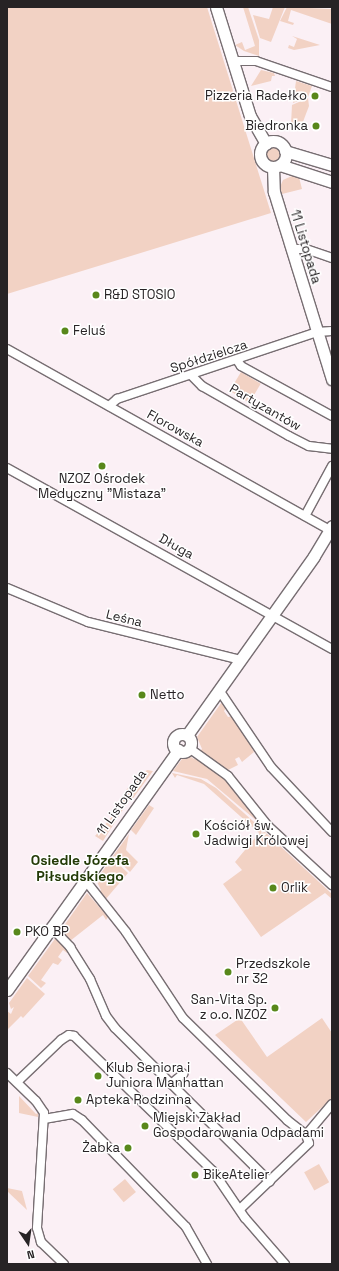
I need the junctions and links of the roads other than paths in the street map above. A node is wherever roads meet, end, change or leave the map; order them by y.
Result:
1 (216, 7) edge
2 (233, 61) junction
3 (332, 87) edge
4 (266, 144) junction
5 (285, 151) junction
6 (276, 166) junction
7 (332, 166) edge
8 (294, 169) junction
9 (332, 182) edge
10 (272, 187) junction
11 (291, 249) junction
12 (332, 258) edge
13 (332, 331) edge
14 (317, 332) junction
15 (7, 349) edge
16 (237, 360) junction
17 (191, 375) junction
18 (332, 379) edge
19 (110, 406) junction
20 (332, 416) edge
21 (332, 449) edge
22 (332, 466) edge
23 (7, 468) edge
24 (306, 516) junction
25 (331, 528) edge
26 (7, 588) edge
27 (272, 615) junction
28 (332, 649) edge
29 (240, 660) junction
30 (219, 690) junction
31 (187, 735) junction
32 (189, 748) junction
33 (178, 750) junction
34 (332, 832) edge
35 (85, 880) junction
36 (332, 885) edge
37 (51, 927) junction
38 (7, 990) edge
39 (7, 1073) edge
40 (183, 1074) dead end
41 (17, 1082) junction
42 (171, 1084) junction
43 (332, 1104) edge
44 (44, 1119) junction
45 (306, 1135) junction
46 (270, 1182) junction
47 (240, 1209) junction
48 (64, 1264) edge
49 (207, 1264) edge
50 (286, 1264) edge

1 - 2 street
2 - 3 street
2 - 4 street
4 - 5 street
4 - 6 street
5 - 6 street
5 - 7 street
6 - 8 street
6 - 10 street, 11 Listopada
8 - 9 street
8 - 10 street
10 - 11 street, 11 Listopada
11 - 12 street
11 - 14 street, 11 Listopada
13 - 14 street, Spółdzielcza
14 - 16 street, Spółdzielcza
14 - 18 street, 11 Listopada
15 - 19 street, Florowska
16 - 17 street, Spółdzielcza
16 - 20 street
17 - 19 street, Spółdzielcza
17 - 21 street, Partyzantów
19 - 24 street, Florowska
22 - 24 street
23 - 27 street, Długa
24 - 25 street, Florowska
25 - 27 street
26 - 29 street, Leśna
27 - 28 street, Długa
27 - 29 street
29 - 30 street
30 - 31 street
30 - 34 street
31 - 32 street
31 - 33 street
32 - 33 street
32 - 36 street
33 - 35 street, 11 Listopada
35 - 37 street, 11 Listopada
35 - 45 street
37 - 38 street, 11 Listopada
37 - 42 street
39 - 41 street
40 - 42 street
41 - 44 street
41 - 47 street
42 - 46 street
43 - 45 street
44 - 48 street
44 - 49 street
45 - 46 street
46 - 47 street
47 - 50 street

